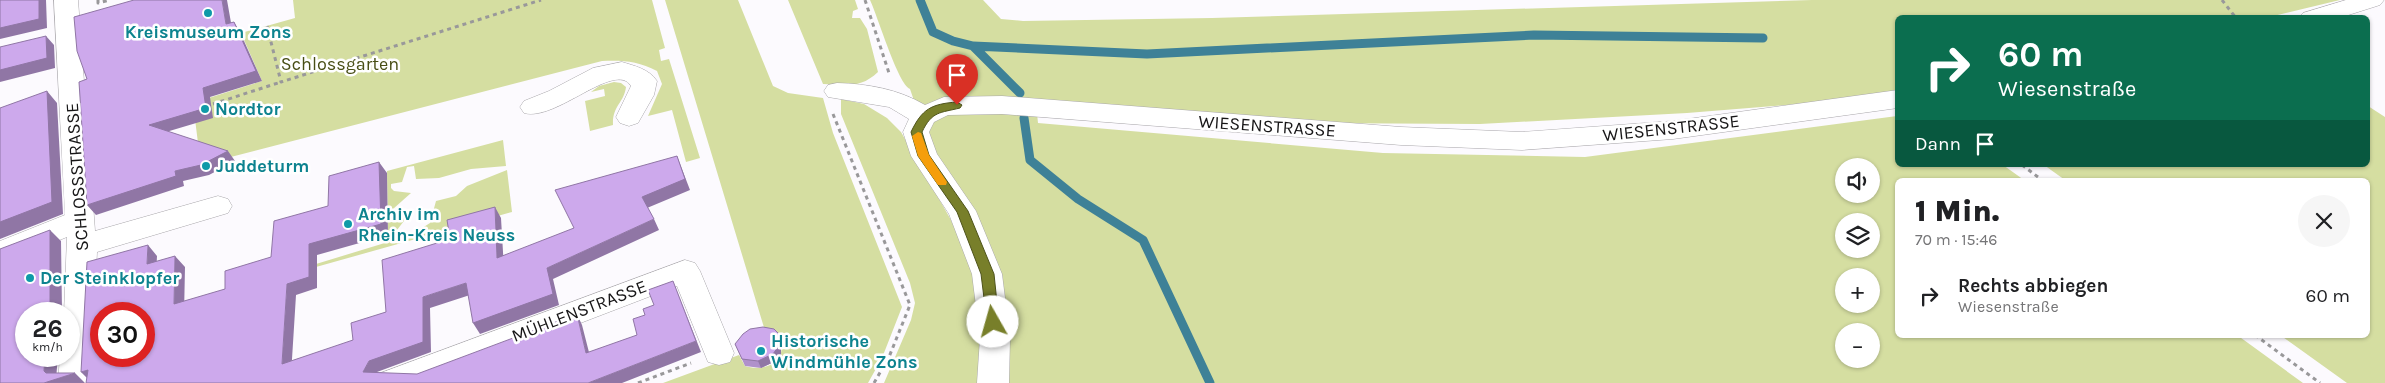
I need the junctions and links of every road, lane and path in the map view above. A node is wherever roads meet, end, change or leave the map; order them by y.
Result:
1 (66, 0) edge
2 (98, 0) edge
3 (110, 0) edge
4 (541, 0) edge
5 (865, 0) edge
6 (2222, 0) edge
7 (2372, 0) edge
8 (2234, 15) edge
9 (2321, 15) edge
10 (268, 26) dead end
11 (281, 82) junction
12 (837, 91) joint
13 (1895, 99) edge
14 (896, 100) junction
15 (213, 104) dead end
16 (533, 106) dead end
17 (924, 116) junction
18 (629, 117) dead end
19 (2025, 167) edge
20 (2039, 178) edge
21 (218, 206) dead end
22 (81, 233) junction
23 (0, 253) edge
24 (2259, 338) edge
25 (719, 353) joint
26 (74, 383) edge
27 (389, 383) edge
28 (638, 383) edge
29 (874, 383) edge
30 (993, 383) edge
31 (2320, 383) edge

1 - 22 street, SCHLOSSSTRASSE
2 - 3 path
4 - 11 path
5 - 14 path
6 - 8 path
7 - 9 street
10 - 11 path
11 - 15 path
12 - 14 street
12 - 29 path
13 - 17 street, WIESENSTRASSE
14 - 17 street
16 - 18 street
17 - 30 street
19 - 20 path
21 - 22 street
22 - 23 street
22 - 26 street, SCHLOSSSTRASSE
24 - 31 path
25 - 27 street, MÜHLENSTRASSE
25 - 28 path

